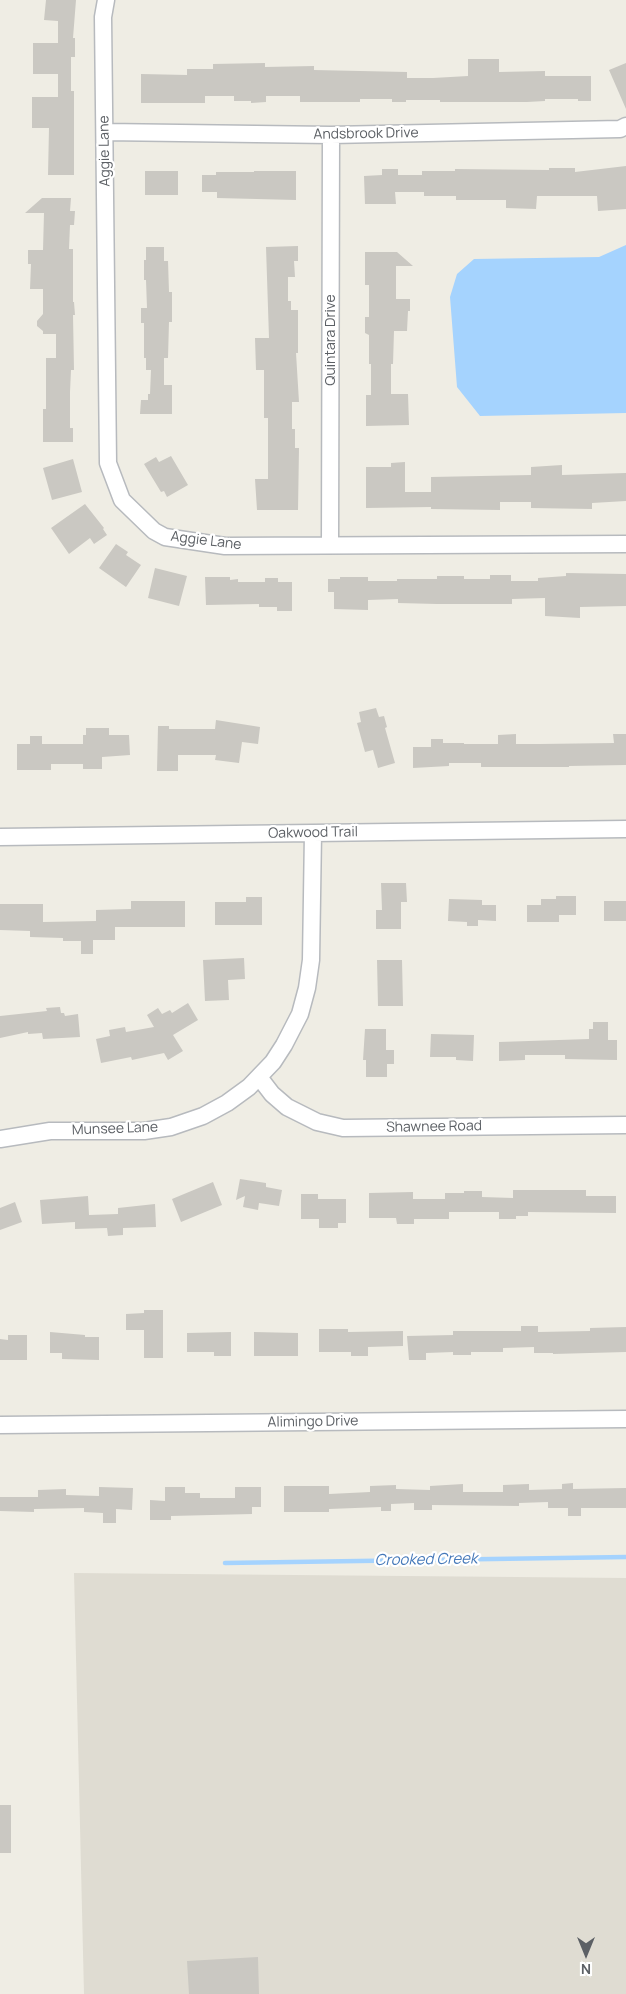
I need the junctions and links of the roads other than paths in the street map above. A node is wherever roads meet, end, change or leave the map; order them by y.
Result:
1 (106, 0) edge
2 (626, 126) edge
3 (104, 132) junction
4 (331, 135) junction
5 (626, 544) edge
6 (330, 545) junction
7 (626, 829) edge
8 (313, 834) junction
9 (0, 837) edge
10 (259, 1077) junction
11 (626, 1125) edge
12 (0, 1139) edge
13 (626, 1418) edge
14 (0, 1425) edge

1 - 3 street, Aggie Lane
2 - 4 street, Andsbrook Drive
3 - 4 street, Andsbrook Drive
3 - 6 street, Aggie Lane
4 - 6 street, Quintara Drive
5 - 6 street, Aggie Lane
7 - 8 street, Oakwood Trail
8 - 9 street, Oakwood Trail
8 - 10 street, Munsee Lane
10 - 11 street, Shawnee Road
10 - 12 street, Munsee Lane
13 - 14 street, Alimingo Drive

